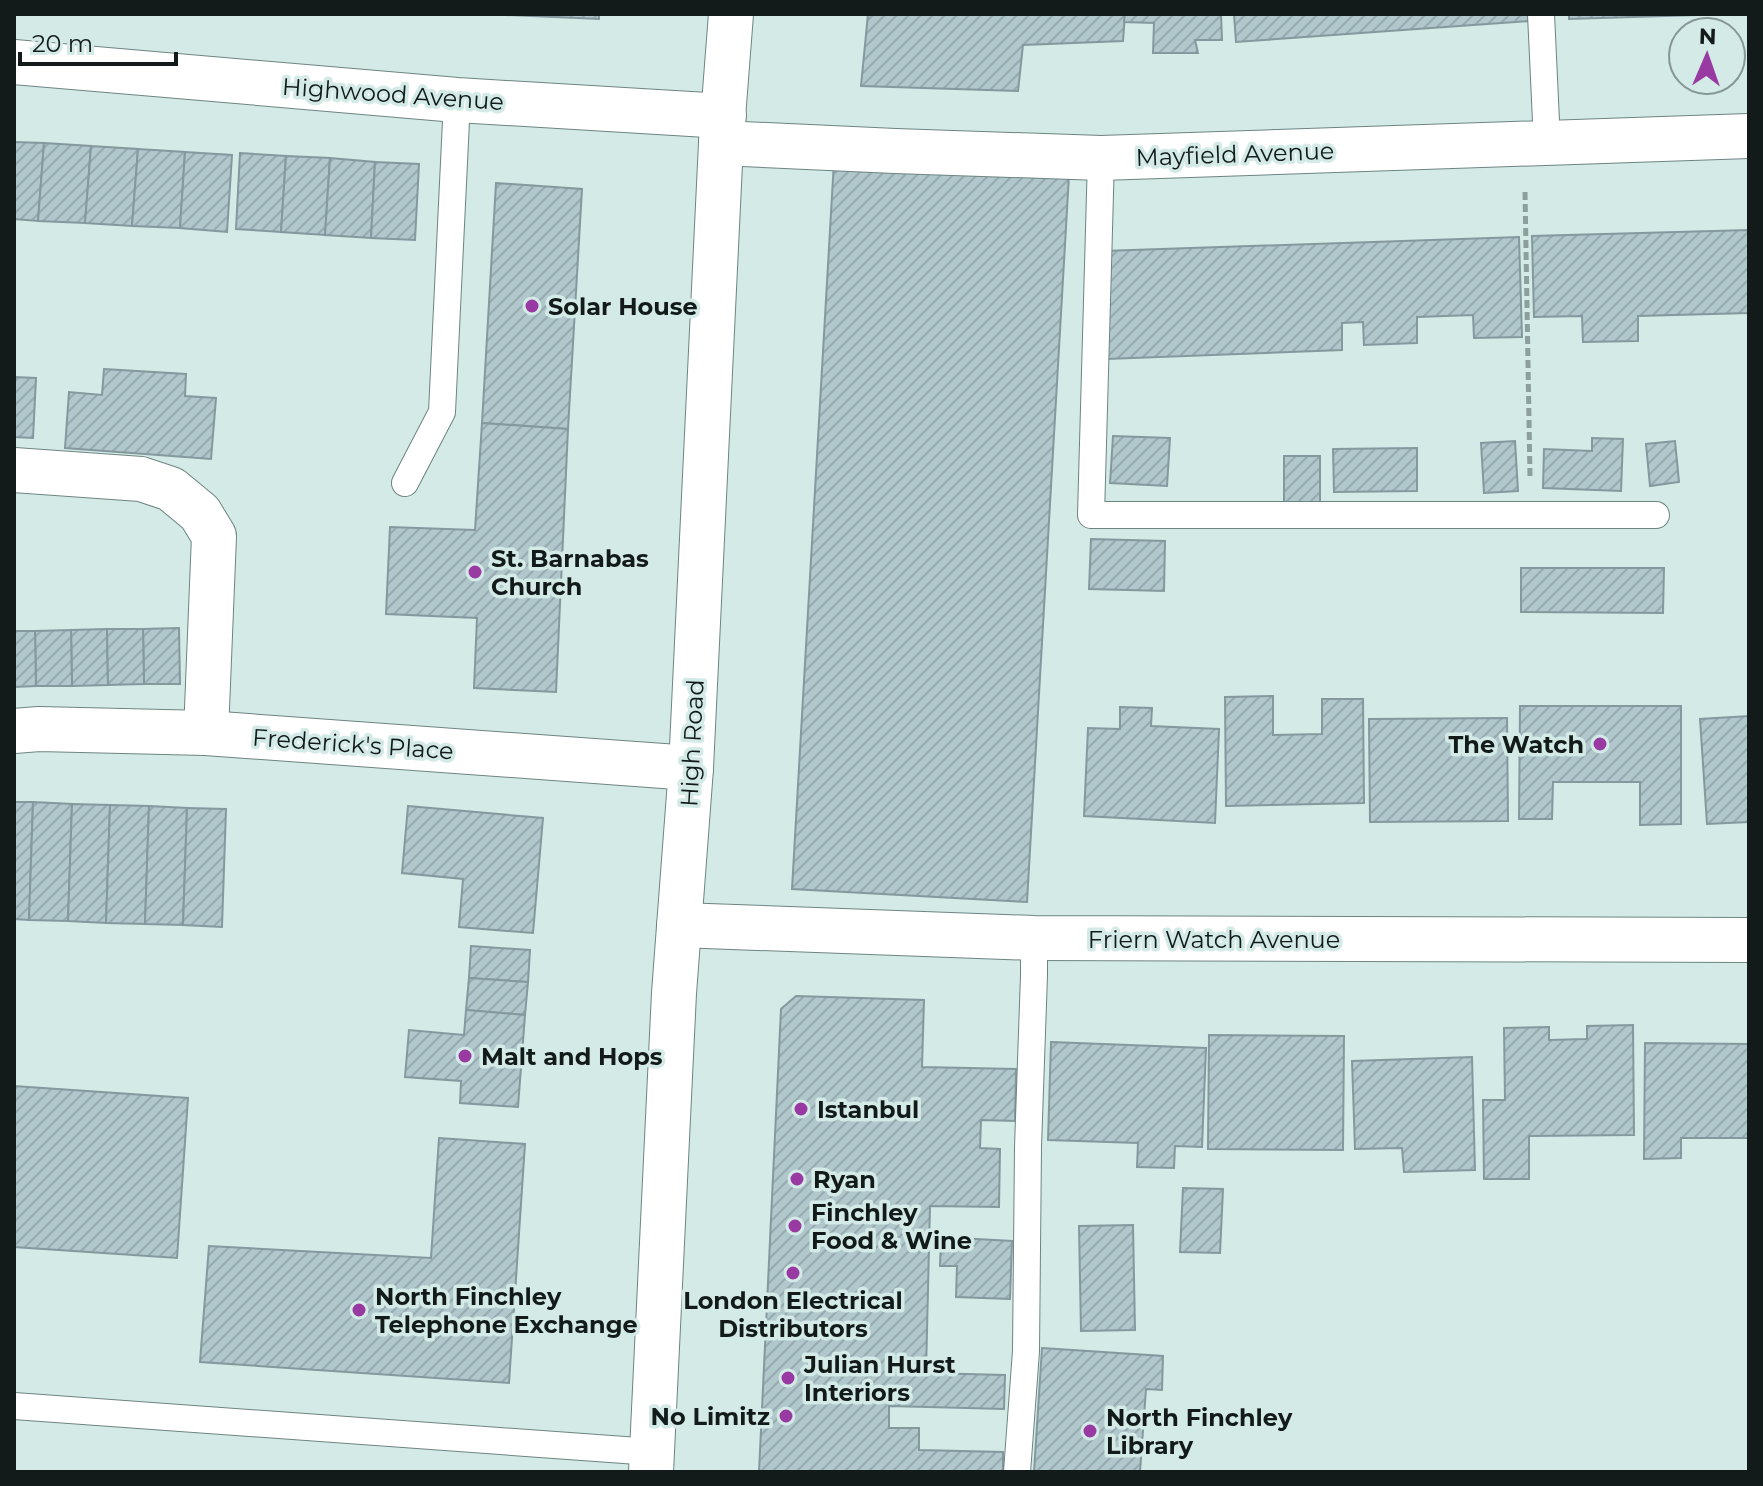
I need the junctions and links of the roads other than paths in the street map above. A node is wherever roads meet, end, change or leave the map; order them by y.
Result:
1 (731, 14) edge
2 (1541, 14) edge
3 (14, 62) edge
4 (457, 100) junction
5 (723, 129) junction
6 (1749, 136) edge
7 (1535, 143) junction
8 (1101, 158) junction
9 (14, 470) edge
10 (405, 483) dead end
11 (1656, 515) dead end
12 (14, 731) edge
13 (206, 733) junction
14 (691, 768) junction
15 (679, 925) junction
16 (1034, 938) junction
17 (1749, 940) edge
18 (14, 1406) edge
19 (652, 1462) edge
20 (1017, 1472) edge

1 - 5 street, High Road
2 - 7 lane
3 - 4 street, Highwood Avenue
4 - 5 street, Highwood Avenue
4 - 10 lane
5 - 8 street, Mayfield Avenue
5 - 14 street, High Road
6 - 7 street, Mayfield Avenue
7 - 8 street, Mayfield Avenue
8 - 11 lane
9 - 13 street
12 - 13 street, Frederick's Place
13 - 14 street, Frederick's Place
14 - 15 street, High Road
15 - 16 street, Friern Watch Avenue
15 - 19 street, High Road
16 - 17 street, Friern Watch Avenue
16 - 20 lane
18 - 19 lane

